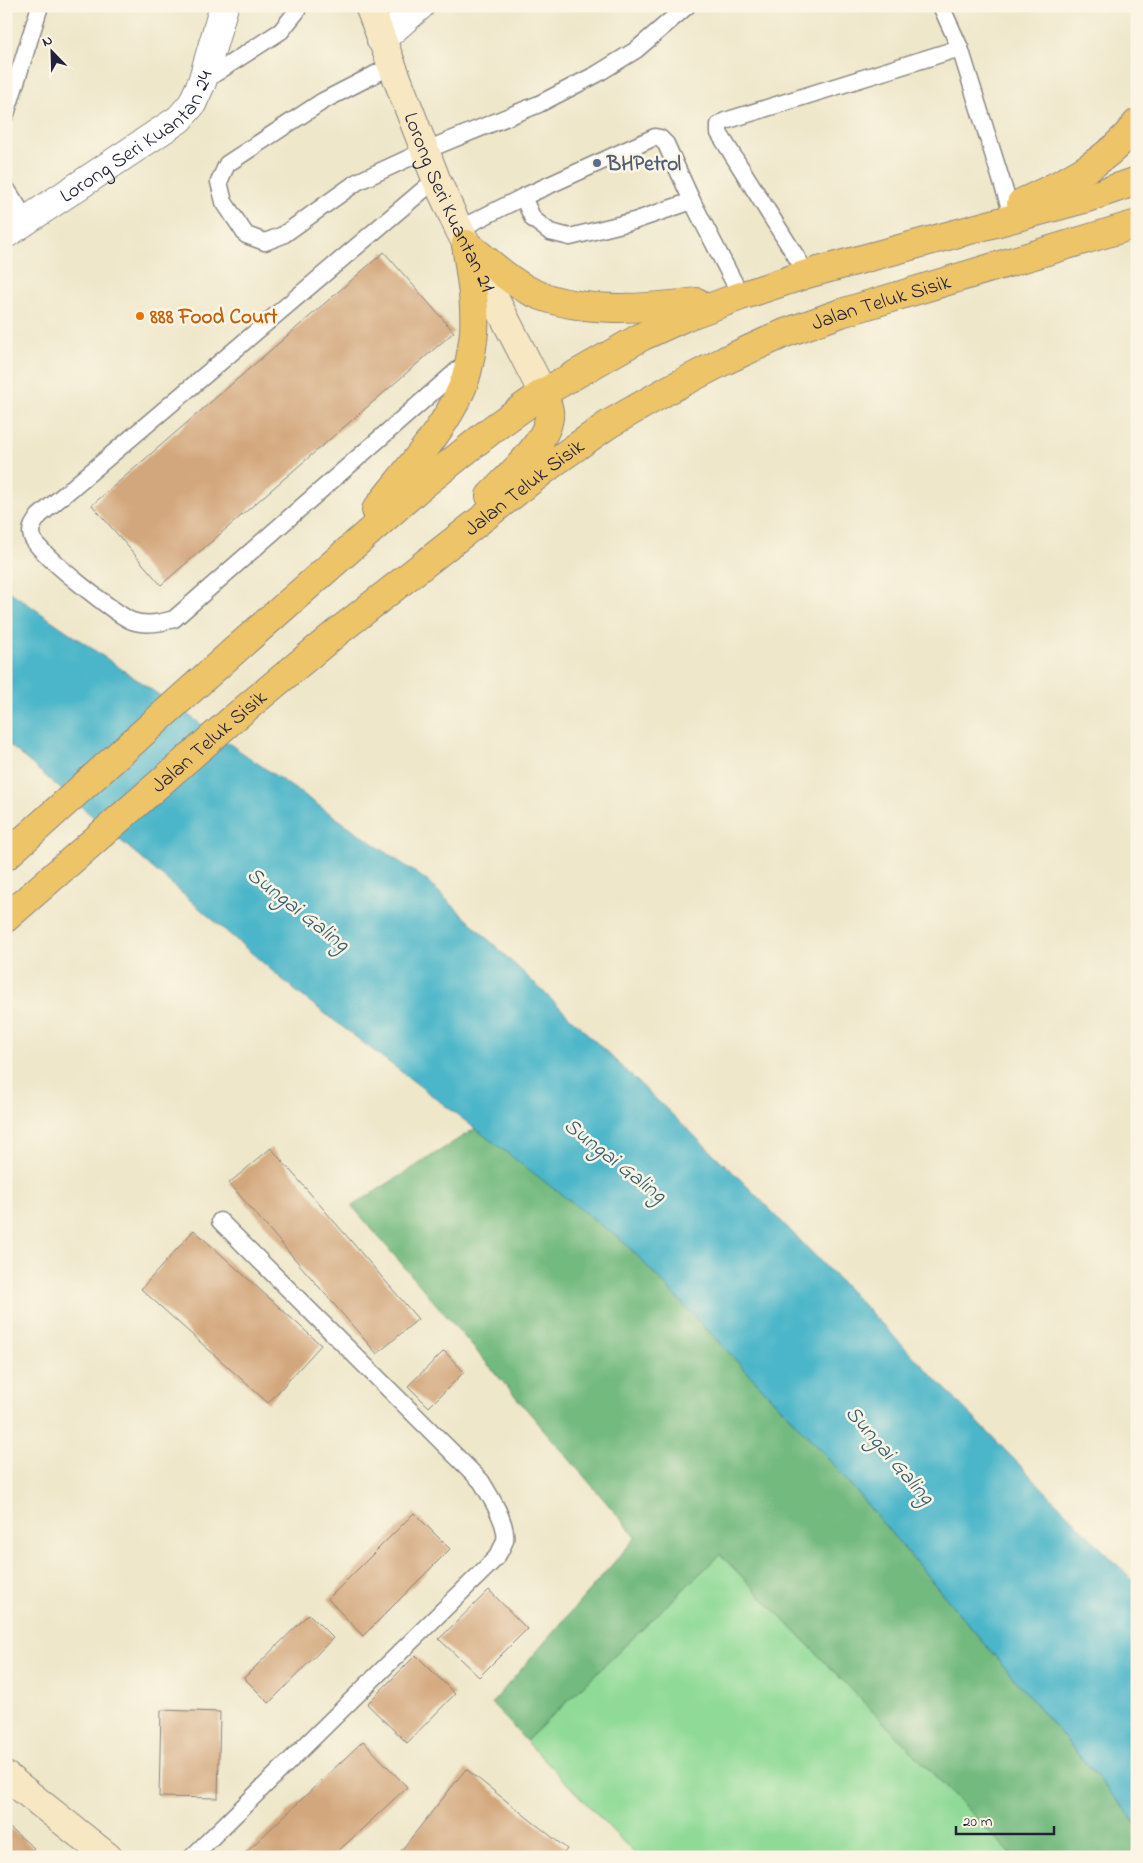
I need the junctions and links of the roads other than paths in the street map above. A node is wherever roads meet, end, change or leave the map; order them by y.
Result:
1 (40, 6) edge
2 (224, 6) edge
3 (297, 6) edge
4 (369, 6) edge
5 (420, 6) edge
6 (687, 6) edge
7 (941, 6) edge
8 (382, 40) junction
9 (960, 48) junction
10 (391, 66) junction
11 (202, 82) junction
12 (6, 114) edge
13 (1137, 123) edge
14 (424, 151) junction
15 (436, 179) junction
16 (1137, 181) edge
17 (6, 188) edge
18 (523, 197) junction
19 (692, 201) junction
20 (1010, 208) junction
21 (1137, 224) edge
22 (16, 228) edge
23 (463, 237) junction
24 (942, 238) junction
25 (807, 274) junction
26 (741, 296) junction
27 (470, 358) junction
28 (543, 393) junction
29 (433, 557) junction
30 (338, 558) junction
31 (13, 850) edge
32 (6, 918) edge
33 (220, 1220) dead end
34 (6, 1776) edge
35 (108, 1857) edge
36 (192, 1857) edge

1 - 12 lane
2 - 11 street, Lorong Seri Kuantan 24
3 - 11 lane
4 - 8 street, Lorong Seri Kuantan 21
5 - 8 street
6 - 14 lane
7 - 9 lane
8 - 10 street, Lorong Seri Kuantan 21
9 - 20 lane
9 - 25 lane
10 - 14 street, Lorong Seri Kuantan 21
10 - 14 lane
11 - 22 street, Lorong Seri Kuantan 24
13 - 20 main road
14 - 15 street, Lorong Seri Kuantan 21
15 - 23 street, Lorong Seri Kuantan 21
15 - 27 lane
16 - 24 main road, Jalan Teluk Sisik
17 - 22 lane
18 - 19 lane
18 - 19 lane
18 - 23 lane
19 - 26 lane
20 - 24 main road
21 - 29 main road, Jalan Teluk Sisik
23 - 26 main road
23 - 27 main road
23 - 28 street, Lorong Seri Kuantan 21
24 - 25 main road, Jalan Teluk Sisik
25 - 26 main road, Jalan Teluk Sisik
26 - 28 main road, Jalan Teluk Sisik
27 - 30 main road
28 - 29 main road
28 - 30 main road, Jalan Teluk Sisik
29 - 32 main road, Jalan Teluk Sisik
30 - 31 main road, Jalan Teluk Sisik
33 - 36 lane
34 - 35 street

